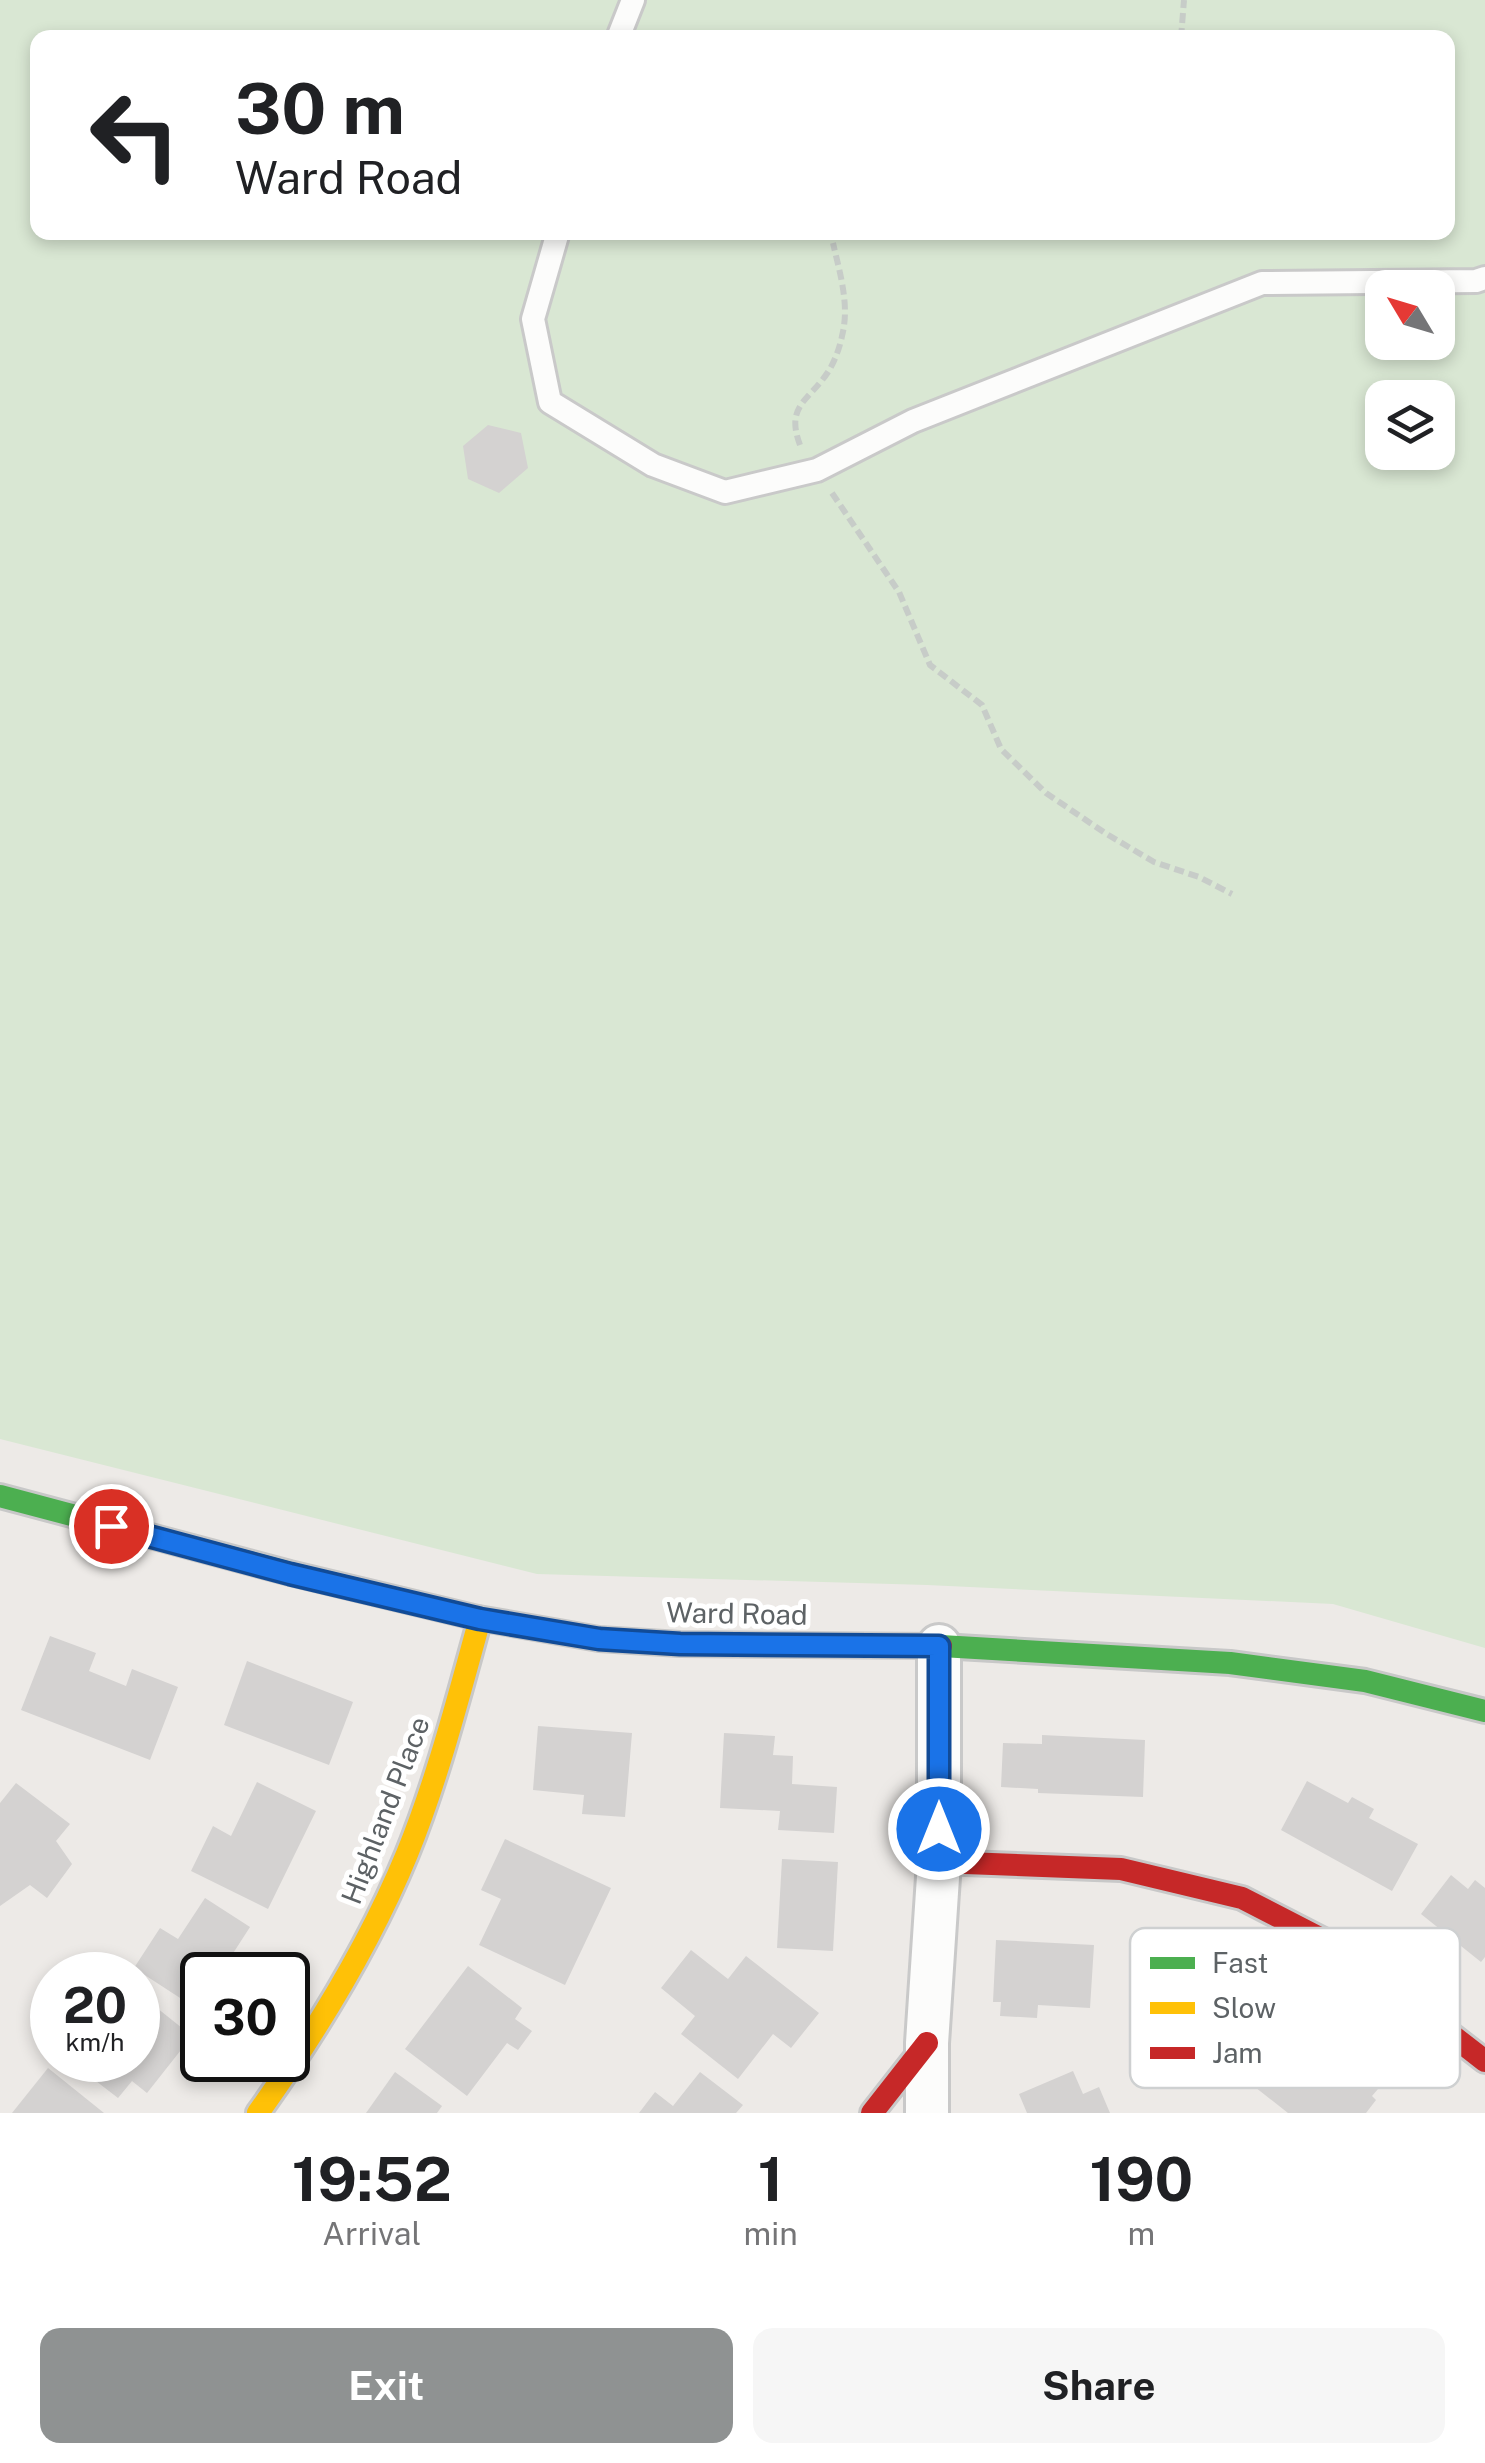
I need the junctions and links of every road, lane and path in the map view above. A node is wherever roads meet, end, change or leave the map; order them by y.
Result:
1 (633, 0) edge
2 (1184, 0) edge
3 (621, 30) edge
4 (1181, 30) edge
5 (556, 240) edge
6 (833, 244) dead end
7 (1485, 278) edge
8 (817, 470) junction
9 (1232, 894) dead end
10 (1, 1500) edge
11 (480, 1619) junction
12 (939, 1646) junction
13 (1485, 1711) edge
14 (938, 1862) junction
15 (1300, 1928) edge
16 (1460, 2042) edge
17 (927, 2043) junction
18 (1485, 2062) edge
19 (258, 2113) edge
20 (872, 2113) edge
21 (927, 2113) edge

1 - 3 lane
2 - 4 path
5 - 8 lane
6 - 8 path
7 - 8 lane
8 - 9 path
10 - 11 street, Ward Road
11 - 12 street, Ward Road
11 - 19 street, Highland Place
12 - 13 street, Ward Road
12 - 14 street
14 - 15 street
14 - 17 street
16 - 18 street
17 - 20 street
17 - 21 street

